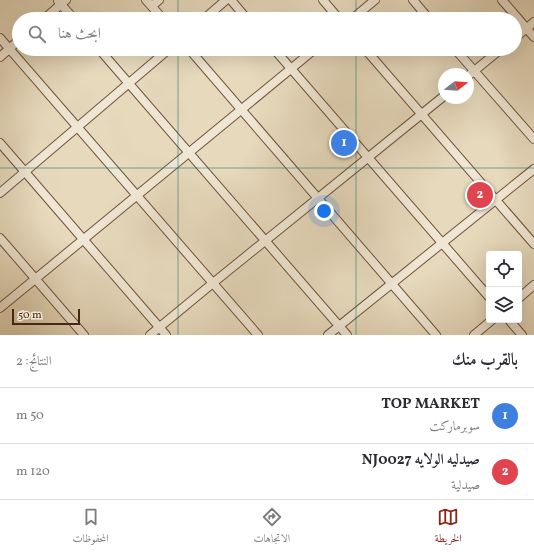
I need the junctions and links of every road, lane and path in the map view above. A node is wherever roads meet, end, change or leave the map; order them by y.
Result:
1 (159, 0) edge
2 (226, 0) edge
3 (231, 0) edge
4 (323, 0) edge
5 (375, 0) edge
6 (413, 0) edge
7 (502, 0) edge
8 (61, 1) edge
9 (149, 3) edge
10 (51, 12) edge
11 (69, 12) edge
12 (157, 12) edge
13 (212, 12) edge
14 (242, 12) edge
15 (333, 12) edge
16 (360, 12) edge
17 (423, 12) edge
18 (513, 12) edge
19 (522, 22) edge
20 (534, 22) edge
21 (527, 28) junction
22 (522, 32) edge
23 (534, 37) edge
24 (0, 38) edge
25 (12, 46) edge
26 (9, 49) junction
27 (12, 52) edge
28 (15, 56) edge
29 (106, 56) edge
30 (161, 56) edge
31 (195, 56) edge
32 (280, 56) edge
33 (307, 56) edge
34 (371, 56) edge
35 (459, 56) edge
36 (493, 56) edge
37 (0, 57) edge
38 (467, 68) edge
39 (291, 69) junction
40 (474, 72) edge
41 (474, 77) edge
42 (129, 83) junction
43 (438, 101) edge
44 (241, 110) junction
45 (422, 114) junction
46 (77, 127) junction
47 (534, 139) edge
48 (0, 143) edge
49 (189, 152) junction
50 (368, 158) junction
51 (534, 169) edge
52 (25, 172) junction
53 (0, 193) edge
54 (136, 195) junction
55 (318, 198) junction
56 (496, 200) junction
57 (0, 238) edge
58 (83, 239) junction
59 (265, 241) junction
60 (442, 243) junction
61 (534, 244) edge
62 (35, 279) junction
63 (213, 283) junction
64 (392, 284) junction
65 (534, 285) edge
66 (486, 294) edge
67 (522, 295) edge
68 (0, 308) edge
69 (488, 323) edge
70 (512, 323) edge
71 (339, 326) junction
72 (159, 327) junction
73 (84, 335) edge
74 (150, 335) edge
75 (166, 335) edge
76 (258, 335) edge
77 (328, 335) edge
78 (347, 335) edge
79 (436, 335) edge
80 (474, 335) edge
81 (522, 335) edge

1 - 9 street
2 - 13 street
3 - 14 street
4 - 15 street
5 - 16 street
6 - 17 street
7 - 18 street
8 - 10 street
8 - 11 street
9 - 12 street
19 - 21 street
20 - 21 street
21 - 22 street
21 - 23 street
24 - 26 street
25 - 26 street
26 - 27 street
26 - 37 street
28 - 46 street
29 - 42 street
30 - 42 street
31 - 44 street
32 - 39 street
33 - 39 street
34 - 45 street
35 - 38 street
36 - 40 street
39 - 44 street
39 - 50 street
41 - 47 street
42 - 46 street
42 - 49 street
43 - 45 street
44 - 49 street
44 - 55 street
45 - 50 street
45 - 56 street
46 - 52 street
46 - 54 street
48 - 52 street
49 - 54 street
49 - 59 street
50 - 55 street
50 - 60 street
51 - 56 street
52 - 53 street
52 - 58 street
54 - 58 street
54 - 63 street
55 - 59 street
55 - 64 street
56 - 60 street
56 - 61 street
57 - 62 street
58 - 62 street
58 - 72 street
59 - 63 street
59 - 71 street
60 - 64 street
60 - 66 street
62 - 68 street
62 - 73 street
63 - 72 street
63 - 76 street
64 - 71 street
64 - 79 street
65 - 67 street
69 - 80 street
70 - 81 street
71 - 77 street
71 - 78 street
72 - 74 street
72 - 75 street

